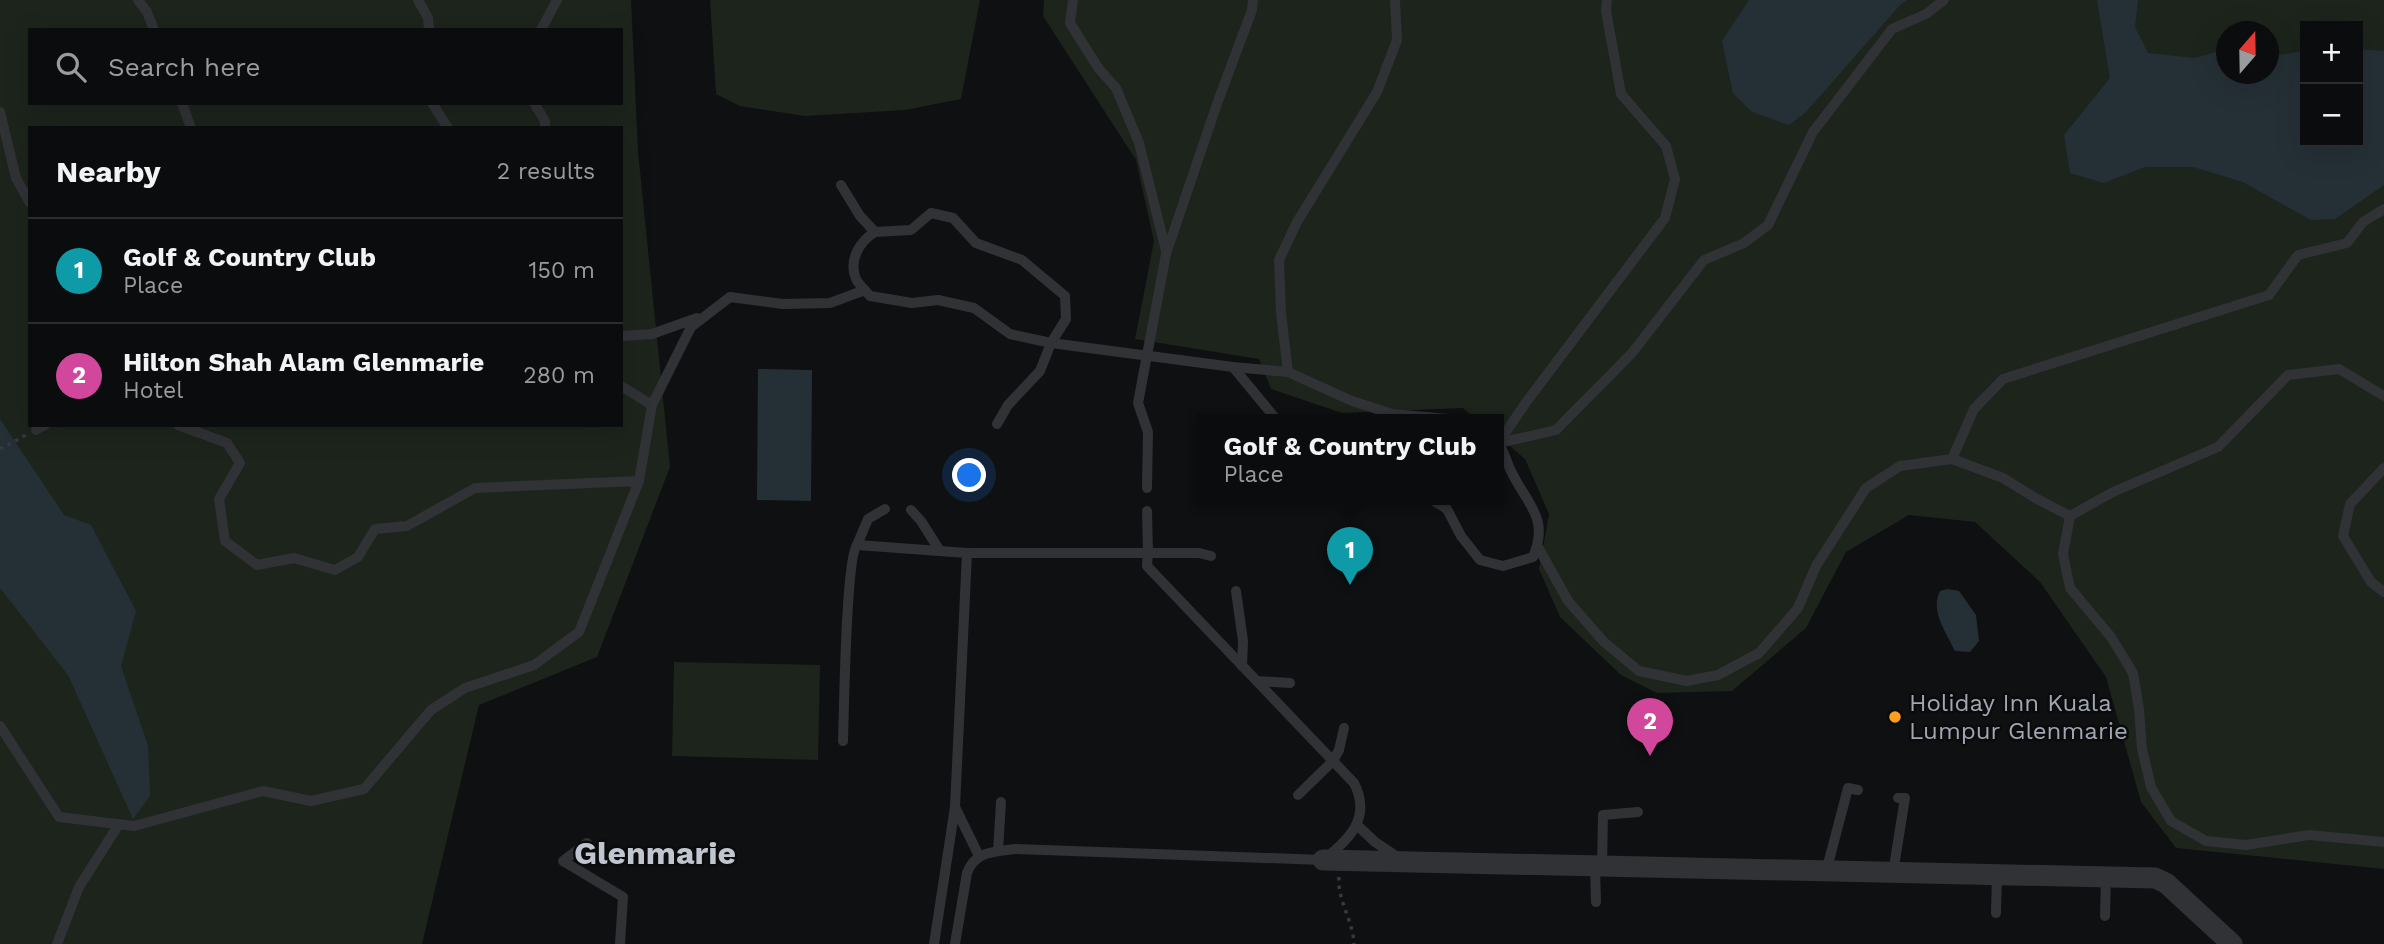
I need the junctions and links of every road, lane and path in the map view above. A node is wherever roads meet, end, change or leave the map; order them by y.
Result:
1 (138, 0) edge
2 (418, 0) edge
3 (557, 0) edge
4 (1073, 0) edge
5 (1253, 0) edge
6 (1395, 0) edge
7 (1607, 0) edge
8 (1944, 0) edge
9 (153, 28) edge
10 (429, 28) edge
11 (542, 28) edge
12 (183, 105) edge
13 (433, 105) edge
14 (535, 105) edge
15 (0, 112) edge
16 (190, 126) edge
17 (447, 126) edge
18 (545, 126) edge
19 (841, 185) dead end
20 (28, 199) edge
21 (2384, 209) edge
22 (875, 232) junction
23 (1166, 254) junction
24 (865, 290) junction
25 (712, 311) junction
26 (623, 336) edge
27 (1051, 343) junction
28 (1147, 354) junction
29 (1233, 367) junction
30 (1288, 372) junction
31 (623, 387) edge
32 (2384, 396) edge
33 (652, 405) junction
34 (1371, 407) junction
35 (1272, 414) edge
36 (1374, 414) edge
37 (1392, 414) edge
38 (997, 424) dead end
39 (40, 427) edge
40 (183, 427) edge
41 (1504, 436) edge
42 (1504, 442) edge
43 (0, 449) edge
44 (1504, 451) edge
45 (1952, 459) junction
46 (2384, 468) edge
47 (639, 481) junction
48 (1147, 488) dead end
49 (1441, 505) edge
50 (884, 509) dead end
51 (911, 510) dead end
52 (1147, 512) dead end
53 (2070, 516) junction
54 (857, 545) junction
55 (1538, 547) junction
56 (940, 551) junction
57 (967, 553) junction
58 (1147, 553) junction
59 (1211, 556) dead end
60 (1236, 591) dead end
61 (2384, 592) edge
62 (1242, 666) junction
63 (1257, 681) junction
64 (1290, 683) dead end
65 (0, 726) edge
66 (1344, 728) dead end
67 (843, 741) dead end
68 (1333, 761) junction
69 (1858, 790) dead end
70 (1298, 795) dead end
71 (1898, 797) dead end
72 (1001, 802) dead end
73 (955, 807) junction
74 (1638, 812) dead end
75 (119, 824) junction
76 (1357, 825) junction
77 (587, 842) dead end
78 (2384, 842) edge
79 (998, 851) junction
80 (979, 856) junction
81 (1331, 860) junction
82 (1406, 863) junction
83 (1598, 867) junction
84 (1826, 872) junction
85 (1893, 873) junction
86 (1997, 875) junction
87 (2106, 877) junction
88 (1596, 902) dead end
89 (1996, 913) dead end
90 (2105, 916) dead end
91 (57, 944) edge
92 (620, 944) edge
93 (934, 944) edge
94 (956, 944) edge
95 (1353, 944) edge
96 (2232, 944) edge

1 - 9 lane
2 - 10 lane
3 - 11 lane
4 - 23 lane
5 - 23 lane
6 - 30 lane
7 - 41 lane
8 - 42 lane
12 - 16 lane
13 - 17 lane
14 - 18 lane
15 - 20 lane
19 - 22 lane
21 - 45 lane
22 - 24 lane
22 - 27 lane
23 - 28 lane
24 - 25 lane
24 - 27 lane
25 - 26 lane
25 - 33 lane
27 - 28 lane
27 - 38 lane
28 - 29 lane
28 - 48 lane
29 - 30 lane
29 - 35 lane
30 - 34 lane
31 - 33 lane
32 - 53 lane
33 - 47 lane
34 - 36 lane
34 - 37 lane
39 - 43 path
40 - 47 lane
44 - 55 lane
45 - 53 lane
45 - 55 lane
46 - 61 lane
47 - 75 lane
49 - 55 lane
50 - 54 lane
51 - 56 lane
52 - 58 lane
53 - 78 lane
54 - 56 lane
54 - 67 lane
56 - 57 lane
57 - 58 lane
57 - 73 lane
58 - 59 lane
58 - 62 lane
60 - 62 lane
62 - 63 lane
63 - 64 lane
63 - 68 lane
65 - 75 lane
66 - 68 lane
68 - 70 lane
68 - 76 lane
69 - 84 lane
71 - 85 lane
72 - 79 lane
73 - 80 lane
73 - 93 lane
74 - 83 lane
75 - 91 lane
76 - 81 lane
76 - 82 lane
77 - 92 lane
79 - 80 lane
79 - 81 lane
80 - 94 lane
81 - 82 street
81 - 95 path
82 - 83 street
83 - 84 street
83 - 88 lane
84 - 85 street
85 - 86 street
86 - 87 street
86 - 89 lane
87 - 90 lane
87 - 96 street

